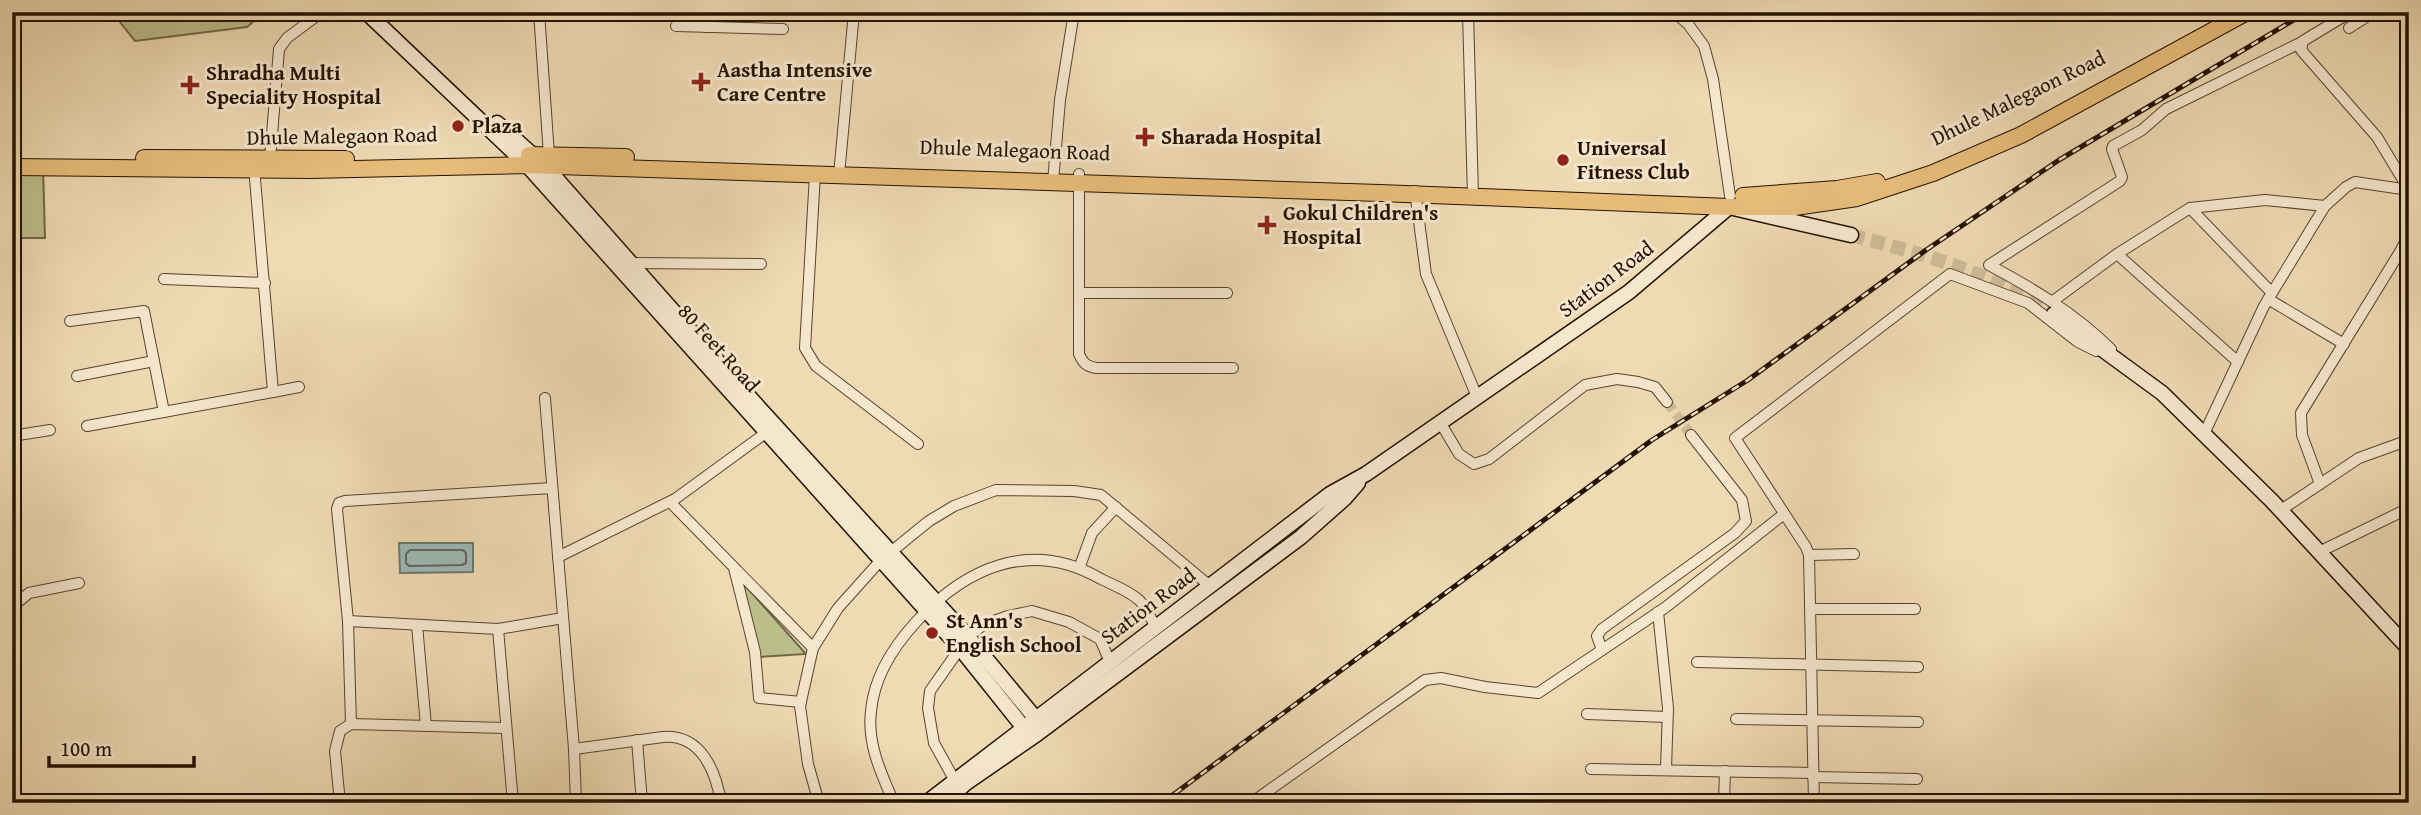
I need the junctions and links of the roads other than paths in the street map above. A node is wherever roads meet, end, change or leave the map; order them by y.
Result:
1 (322, 12) edge
2 (366, 12) edge
3 (379, 12) edge
4 (539, 12) edge
5 (706, 12) edge
6 (854, 12) edge
7 (1074, 12) edge
8 (1468, 12) edge
9 (1674, 12) edge
10 (2227, 12) edge
11 (2247, 12) edge
12 (2351, 12) edge
13 (2374, 12) edge
14 (676, 26) dead end
15 (706, 26) junction
16 (2349, 28) dead end
17 (783, 29) dead end
18 (2300, 43) junction
19 (12, 158) edge
20 (524, 158) junction
21 (547, 160) junction
22 (260, 163) junction
23 (12, 167) edge
24 (840, 170) junction
25 (815, 174) junction
26 (1054, 178) junction
27 (1079, 178) junction
28 (2409, 190) edge
29 (1415, 191) junction
30 (1474, 193) junction
31 (1730, 202) junction
32 (2325, 206) junction
33 (2190, 208) junction
34 (2409, 234) edge
35 (1851, 235) tunnel mouth
36 (2118, 254) junction
37 (631, 263) junction
38 (761, 264) dead end
39 (164, 279) dead end
40 (265, 283) junction
41 (1079, 293) junction
42 (1227, 293) dead end
43 (2270, 296) junction
44 (2054, 307) junction
45 (70, 321) dead end
46 (2344, 344) junction
47 (154, 361) junction
48 (2238, 362) junction
49 (1233, 368) dead end
50 (2133, 371) junction
51 (77, 376) dead end
52 (299, 387) dead end
53 (273, 392) junction
54 (1477, 397) junction
55 (545, 398) dead end
56 (1667, 402) tunnel mouth
57 (164, 412) junction
58 (1440, 422) junction
59 (87, 426) dead end
60 (50, 430) dead end
61 (767, 432) junction
62 (2204, 434) junction
63 (1691, 435) tunnel mouth
64 (12, 436) edge
65 (2409, 440) edge
66 (918, 444) dead end
67 (1366, 474) junction
68 (2320, 484) junction
69 (552, 488) junction
70 (670, 502) junction
71 (1116, 507) junction
72 (2409, 508) edge
73 (2281, 510) junction
74 (1784, 514) junction
75 (2319, 552) junction
76 (1854, 554) dead end
77 (1809, 555) junction
78 (886, 556) junction
79 (558, 557) junction
80 (734, 566) junction
81 (1080, 566) junction
82 (79, 583) dead end
83 (1210, 586) junction
84 (931, 606) junction
85 (12, 607) edge
86 (1811, 609) junction
87 (1915, 610) dead end
88 (1658, 612) junction
89 (563, 618) junction
90 (348, 621) junction
91 (417, 625) junction
92 (1156, 627) junction
93 (498, 629) junction
94 (964, 643) junction
95 (813, 648) junction
96 (2409, 649) edge
97 (1602, 650) junction
98 (1110, 662) junction
99 (1697, 662) dead end
100 (1812, 665) junction
101 (1918, 667) dead end
102 (801, 702) junction
103 (1587, 714) dead end
104 (1667, 717) junction
105 (1736, 719) dead end
106 (1812, 720) junction
107 (1918, 722) dead end
108 (1030, 723) junction
109 (351, 724) junction
110 (426, 726) junction
111 (506, 728) junction
112 (637, 740) junction
113 (574, 749) junction
114 (1591, 769) dead end
115 (1666, 769) junction
116 (1725, 771) junction
117 (1813, 775) junction
118 (1917, 779) dead end
119 (955, 780) junction
120 (340, 803) edge
121 (513, 803) edge
122 (576, 803) edge
123 (642, 803) edge
124 (721, 803) edge
125 (819, 803) edge
126 (894, 803) edge
127 (926, 803) edge
128 (943, 803) edge
129 (1251, 803) edge
130 (1724, 803) edge
131 (1814, 803) edge

1 - 22 street
2 - 20 main road, 80 Feet Road
3 - 20 main road, 80 Feet Road
4 - 21 street
5 - 15 street
6 - 24 street
7 - 26 street
8 - 30 street
9 - 31 street
10 - 31 main road, Dhule Malegaon Road
11 - 31 main road, Dhule Malegaon Road
12 - 18 street
13 - 16 street
14 - 15 street
15 - 17 street
18 - 28 street
18 - 44 street
19 - 22 main road, Dhule Malegaon Road
20 - 21 main road, Dhule Malegaon Road
20 - 22 main road, Dhule Malegaon Road
20 - 61 main road, 80 Feet Road
21 - 24 main road, Dhule Malegaon Road
21 - 25 main road
21 - 37 main road, 80 Feet Road
22 - 23 main road
22 - 40 street
24 - 25 main road
24 - 26 main road, Dhule Malegaon Road
25 - 66 street
26 - 27 main road, Dhule Malegaon Road
27 - 29 main road, Dhule Malegaon Road
27 - 41 street
28 - 32 street
29 - 30 main road, Dhule Malegaon Road
29 - 54 street
30 - 31 main road, Dhule Malegaon Road
31 - 35 main road
31 - 54 main road, Station Road
32 - 33 street
32 - 43 street
33 - 36 street
33 - 43 street
34 - 46 street
36 - 44 street
36 - 48 street
37 - 38 street
37 - 78 main road, 80 Feet Road
39 - 40 street
40 - 53 street
41 - 42 street
41 - 49 street
43 - 46 street
43 - 48 street
44 - 50 main road
45 - 47 street
46 - 68 street
47 - 51 street
47 - 57 street
48 - 62 street
50 - 62 main road
50 - 74 street
52 - 53 street
53 - 57 street
54 - 58 main road, Station Road
55 - 69 street
56 - 58 street
57 - 59 street
58 - 67 main road, Station Road
60 - 64 street
61 - 70 street
61 - 78 main road, 80 Feet Road
62 - 73 main road
63 - 97 street
65 - 68 street
67 - 83 main road, Station Road
67 - 128 main road, Station Road
68 - 73 street
69 - 79 street
69 - 90 street
70 - 79 street
70 - 80 street
71 - 78 street
71 - 81 street
71 - 83 street
72 - 75 street
73 - 75 main road
74 - 77 street
74 - 88 street
75 - 96 main road
76 - 77 street
77 - 86 street
78 - 84 main road, 80 Feet Road
78 - 95 street
79 - 89 street
80 - 95 street
80 - 102 street
81 - 84 street
81 - 92 street
82 - 85 street
83 - 92 main road, Station Road
84 - 94 main road, 80 Feet Road
84 - 126 street
86 - 87 street
86 - 100 street
88 - 97 street
88 - 104 street
89 - 93 street
89 - 113 street
90 - 91 street
90 - 109 street
91 - 93 street
91 - 110 street
92 - 98 main road, Station Road
93 - 111 street
94 - 98 street
94 - 108 main road, 80 Feet Road
94 - 119 street
95 - 102 street
97 - 129 street
98 - 108 main road, Station Road
99 - 100 street
100 - 101 street
100 - 106 street
102 - 125 street
103 - 104 street
104 - 115 street
105 - 106 street
106 - 107 street
106 - 117 street
108 - 119 main road, Station Road
109 - 110 street
109 - 120 street
110 - 111 street
111 - 121 street
112 - 113 street
112 - 123 street
112 - 124 street
113 - 122 street
114 - 115 street
115 - 116 street
116 - 117 street
116 - 130 street
117 - 118 street
117 - 131 street
119 - 127 main road, Station Road

